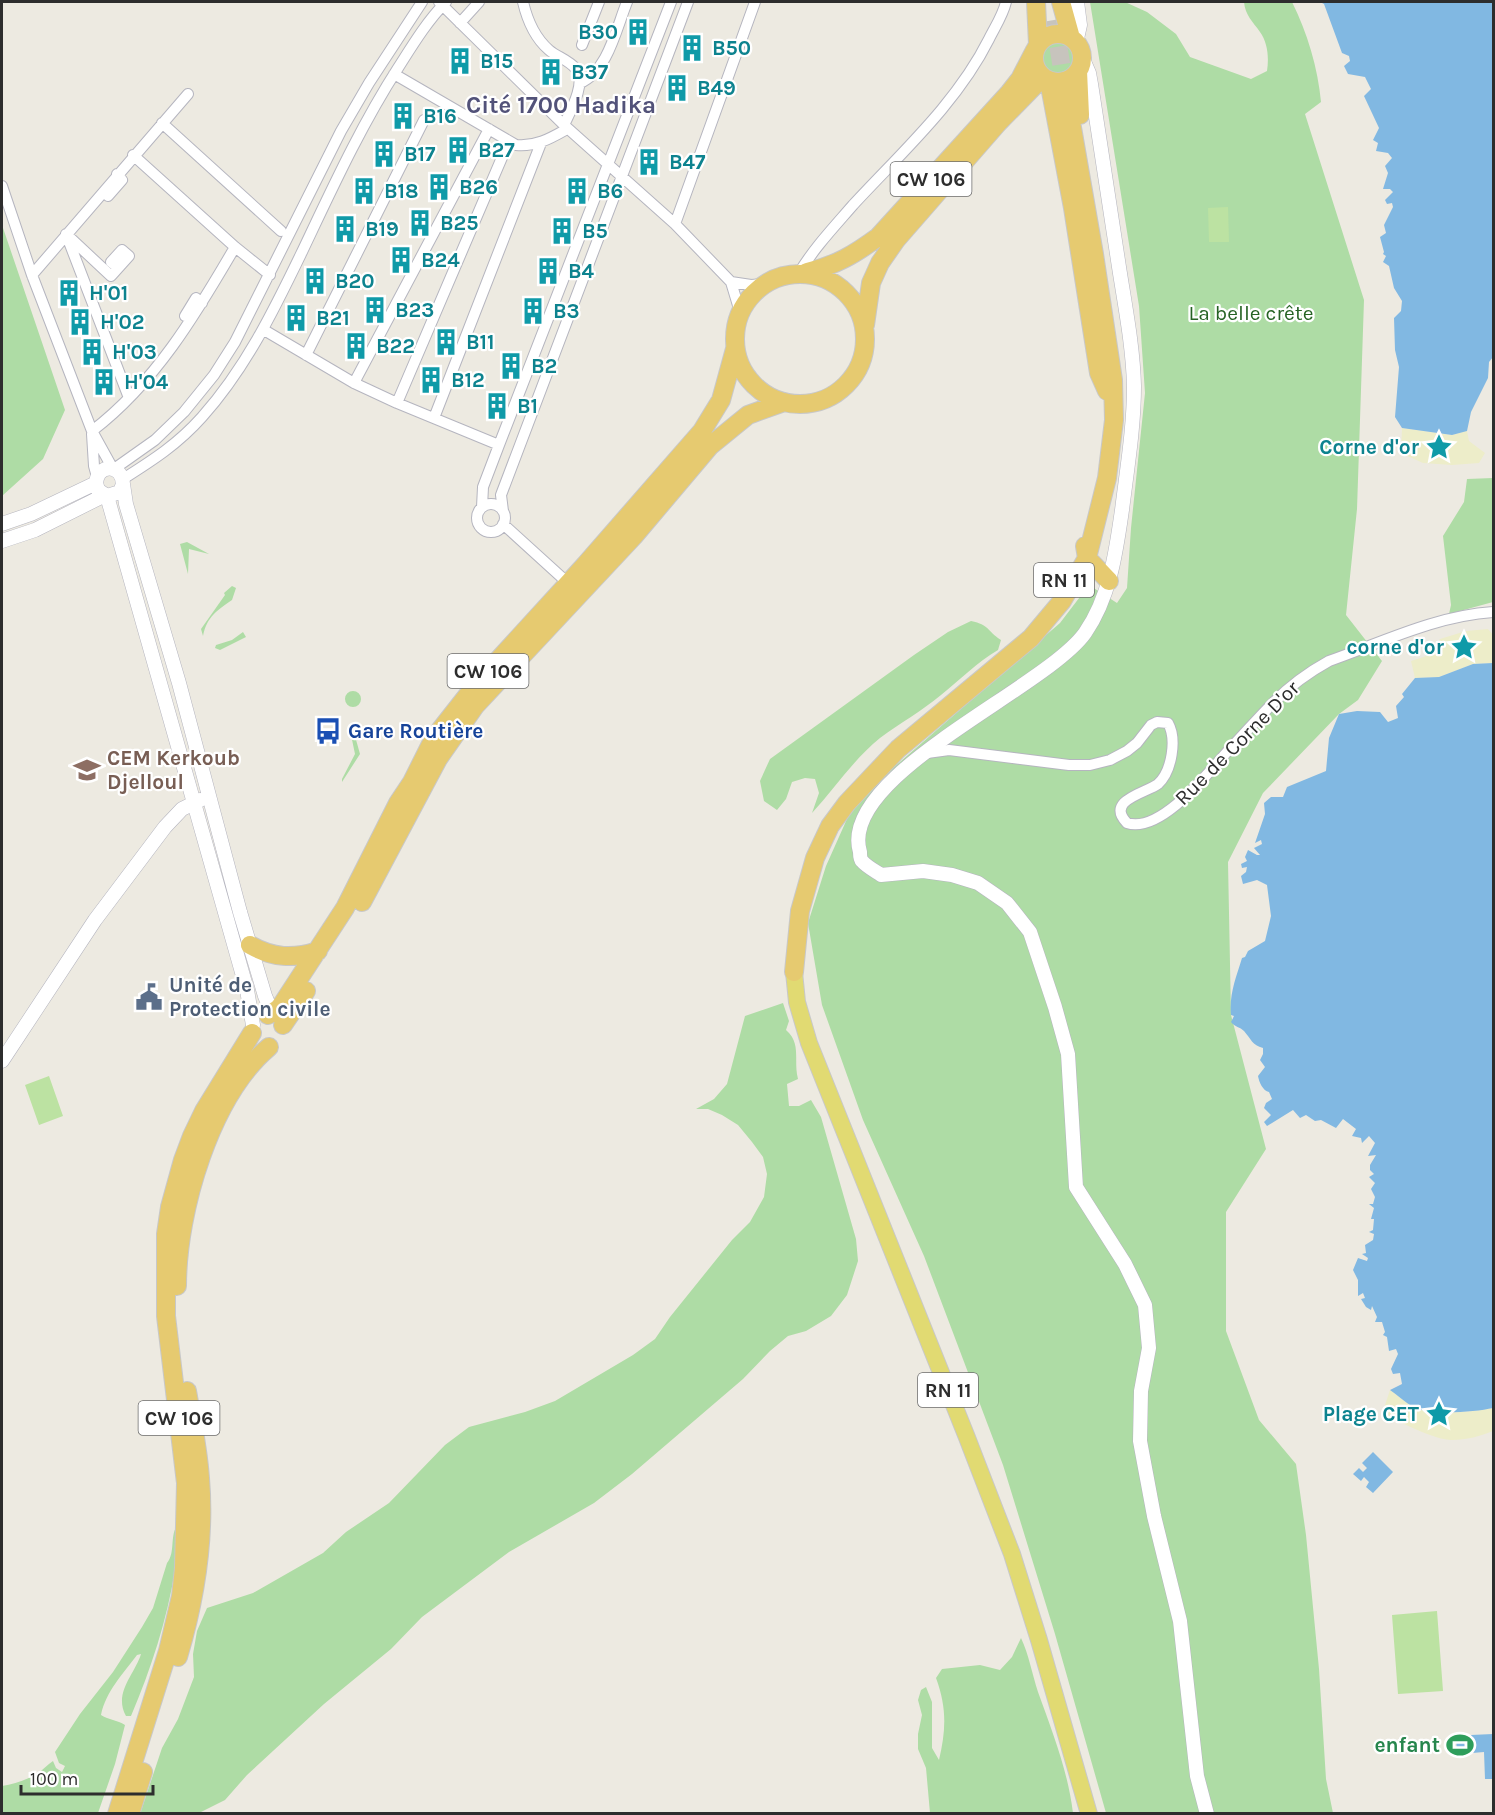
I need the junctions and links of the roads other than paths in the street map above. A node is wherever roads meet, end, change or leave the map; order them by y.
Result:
1 (422, 2) edge
2 (479, 2) edge
3 (524, 2) edge
4 (599, 2) edge
5 (627, 2) edge
6 (671, 2) edge
7 (688, 2) edge
8 (755, 2) edge
9 (1006, 2) edge
10 (1036, 2) edge
11 (1045, 2) edge
12 (1051, 2) edge
13 (1061, 2) edge
14 (1077, 2) edge
15 (442, 3) edge
16 (460, 22) junction
17 (582, 45) dead end
18 (1036, 47) junction
19 (1077, 52) junction
20 (394, 74) junction
21 (580, 83) junction
22 (1055, 91) junction
23 (189, 94) dead end
24 (1012, 108) junction
25 (424, 120) dead end
26 (162, 123) junction
27 (565, 127) junction
28 (489, 129) junction
29 (509, 141) junction
30 (541, 143) junction
31 (134, 155) junction
32 (607, 162) junction
33 (620, 176) junction
34 (2, 186) edge
35 (675, 224) junction
36 (281, 231) dead end
37 (66, 234) junction
38 (235, 247) junction
39 (118, 268) dead end
40 (799, 273) junction
41 (32, 274) junction
42 (270, 274) junction
43 (732, 282) junction
44 (764, 284) junction
45 (740, 312) junction
46 (264, 330) junction
47 (864, 330) junction
48 (735, 349) junction
49 (306, 355) junction
50 (354, 383) junction
51 (1110, 394) junction
52 (129, 398) junction
53 (784, 402) junction
54 (397, 403) junction
55 (434, 418) junction
56 (92, 431) junction
57 (499, 445) junction
58 (119, 475) junction
59 (96, 480) junction
60 (106, 495) junction
61 (482, 507) junction
62 (502, 511) junction
63 (2, 524) edge
64 (503, 524) junction
65 (1088, 524) junction
66 (2, 541) edge
67 (1087, 558) junction
68 (1108, 583) junction
69 (569, 584) junction
70 (1067, 593) junction
71 (1493, 612) edge
72 (1494, 619) edge
73 (955, 731) junction
74 (924, 753) junction
75 (965, 753) junction
76 (210, 797) junction
77 (194, 802) junction
78 (250, 945) junction
79 (318, 951) junction
80 (794, 972) junction
81 (267, 1021) junction
82 (268, 1047) junction
83 (2, 1061) edge
84 (117, 1814) edge
85 (130, 1814) edge
86 (1089, 1814) edge
87 (1207, 1814) edge

1 - 42 street
2 - 16 street
3 - 21 street
4 - 17 street
5 - 21 street
6 - 32 street
7 - 33 street
8 - 35 street
9 - 40 street
10 - 18 highway
11 - 12 highway
13 - 19 highway
14 - 19 street
15 - 16 street
15 - 20 street
16 - 27 street
18 - 19 highway
18 - 22 highway
18 - 40 highway, CW 106
19 - 22 highway
19 - 51 highway
19 - 68 street
20 - 28 street
20 - 46 street
21 - 27 street
22 - 24 highway, CW 106
22 - 24 highway
22 - 51 highway, RN 11
23 - 26 street
24 - 47 highway, CW 106
25 - 49 street
26 - 31 street
26 - 36 street
27 - 30 street
27 - 32 street
28 - 29 street
28 - 50 street
29 - 30 street
29 - 54 street
30 - 55 street
31 - 37 street
31 - 38 street
32 - 33 street
32 - 57 street
33 - 35 street
33 - 62 street
34 - 41 street
35 - 43 street
37 - 39 street
37 - 41 street
37 - 52 street
38 - 42 street
38 - 52 street
40 - 44 highway
40 - 47 highway
41 - 56 street
42 - 58 street
43 - 44 street
43 - 45 street
44 - 45 highway
45 - 48 highway
46 - 49 street
46 - 58 street
47 - 53 highway
48 - 53 highway
48 - 69 highway, CW 106
49 - 50 street
50 - 54 street
51 - 65 highway, RN 11
51 - 67 highway, RN 11
52 - 56 street
53 - 81 highway, CW 106
54 - 55 street
55 - 57 street
56 - 58 street
56 - 59 street
57 - 61 street
58 - 59 street
58 - 60 street
58 - 76 street
59 - 60 street
59 - 63 street
60 - 66 street
60 - 77 street
61 - 62 street
61 - 64 street
62 - 64 street
64 - 69 street
65 - 67 highway
65 - 80 highway, RN 11
67 - 68 highway
67 - 70 highway, RN 11
68 - 70 highway
68 - 73 street
69 - 79 highway, CW 106
70 - 80 highway, RN 11
71 - 72 street
71 - 75 street, Rue de Corne D'or
73 - 74 street
73 - 75 street
74 - 75 street
74 - 87 street
76 - 77 street
76 - 78 street
77 - 81 street
77 - 83 street
78 - 79 highway
78 - 81 street
79 - 81 highway, CW 106
80 - 86 main road, RN 11
81 - 82 highway
81 - 82 highway
81 - 84 highway, CW 106
82 - 85 highway, CW 106

